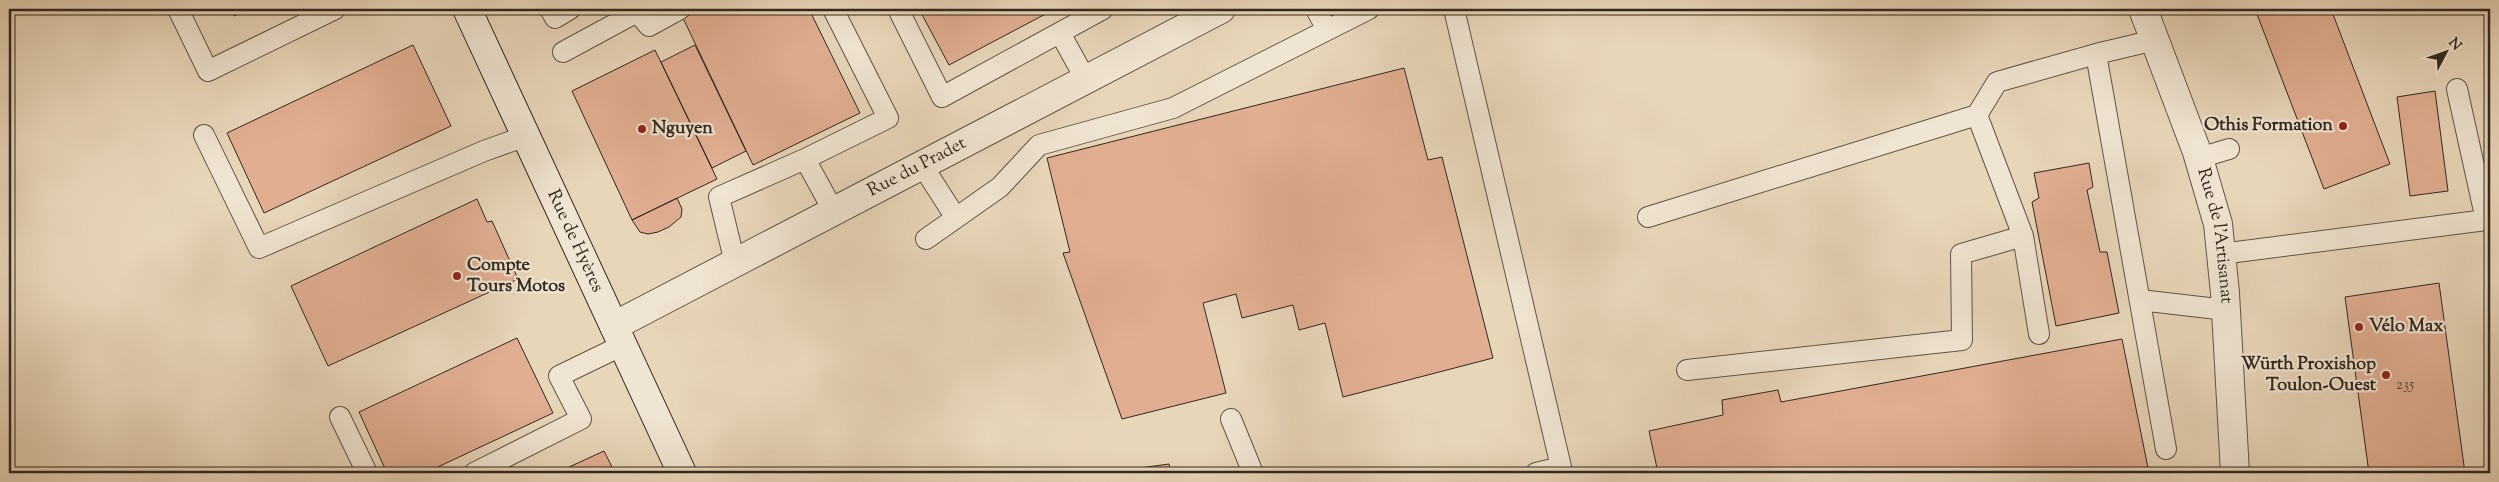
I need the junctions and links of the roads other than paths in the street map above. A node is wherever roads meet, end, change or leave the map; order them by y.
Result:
1 (178, 9) edge
2 (335, 9) edge
3 (467, 9) edge
4 (550, 9) edge
5 (570, 9) edge
6 (680, 9) edge
7 (833, 9) edge
8 (898, 9) edge
9 (1103, 9) edge
10 (1221, 9) edge
11 (1316, 9) edge
12 (1369, 9) edge
13 (1454, 9) edge
14 (2143, 9) edge
15 (1327, 30) junction
16 (1060, 33) junction
17 (2155, 40) junction
18 (563, 52) dead end
19 (2096, 54) junction
20 (1086, 80) junction
21 (2457, 89) dead end
22 (1976, 115) junction
23 (204, 135) dead end
24 (526, 136) junction
25 (2229, 149) dead end
26 (2199, 158) junction
27 (805, 159) junction
28 (922, 166) junction
29 (2486, 195) edge
30 (834, 212) junction
31 (1648, 217) dead end
32 (956, 218) junction
33 (2023, 236) junction
34 (926, 239) dead end
35 (2221, 254) junction
36 (735, 263) junction
37 (2140, 300) junction
38 (2226, 310) junction
39 (2039, 334) dead end
40 (619, 336) junction
41 (1687, 370) dead end
42 (340, 417) dead end
43 (1231, 419) dead end
44 (2166, 449) dead end
45 (367, 473) edge
46 (474, 473) edge
47 (682, 473) edge
48 (1253, 473) edge
49 (1536, 473) edge
50 (2235, 473) edge

1 - 2 lane
3 - 24 street, Rue de Hyères
4 - 5 lane
6 - 18 lane
7 - 27 lane
8 - 16 lane
9 - 16 lane
10 - 20 street, Rue du Pradet
11 - 15 lane
12 - 15 lane
13 - 49 lane
14 - 17 street, Rue de l'Artisanat
15 - 32 lane
16 - 20 lane
17 - 19 lane
17 - 26 street, Rue de l'Artisanat
19 - 22 lane
19 - 37 lane
20 - 28 street, Rue du Pradet
21 - 29 lane
22 - 31 lane
22 - 33 lane
23 - 24 lane
24 - 40 street, Rue de Hyères
25 - 26 lane
26 - 35 street, Rue de l'Artisanat
27 - 30 lane
27 - 36 lane
28 - 30 street, Rue du Pradet
28 - 32 lane
29 - 35 lane
30 - 36 street, Rue du Pradet
32 - 34 lane
33 - 39 lane
33 - 41 lane
35 - 38 street, Rue de l'Artisanat
36 - 40 street, Rue du Pradet
37 - 38 lane
37 - 44 lane
38 - 50 street, Rue de l'Artisanat
40 - 46 lane
40 - 47 street, Rue de Hyères
42 - 45 lane
43 - 48 lane

